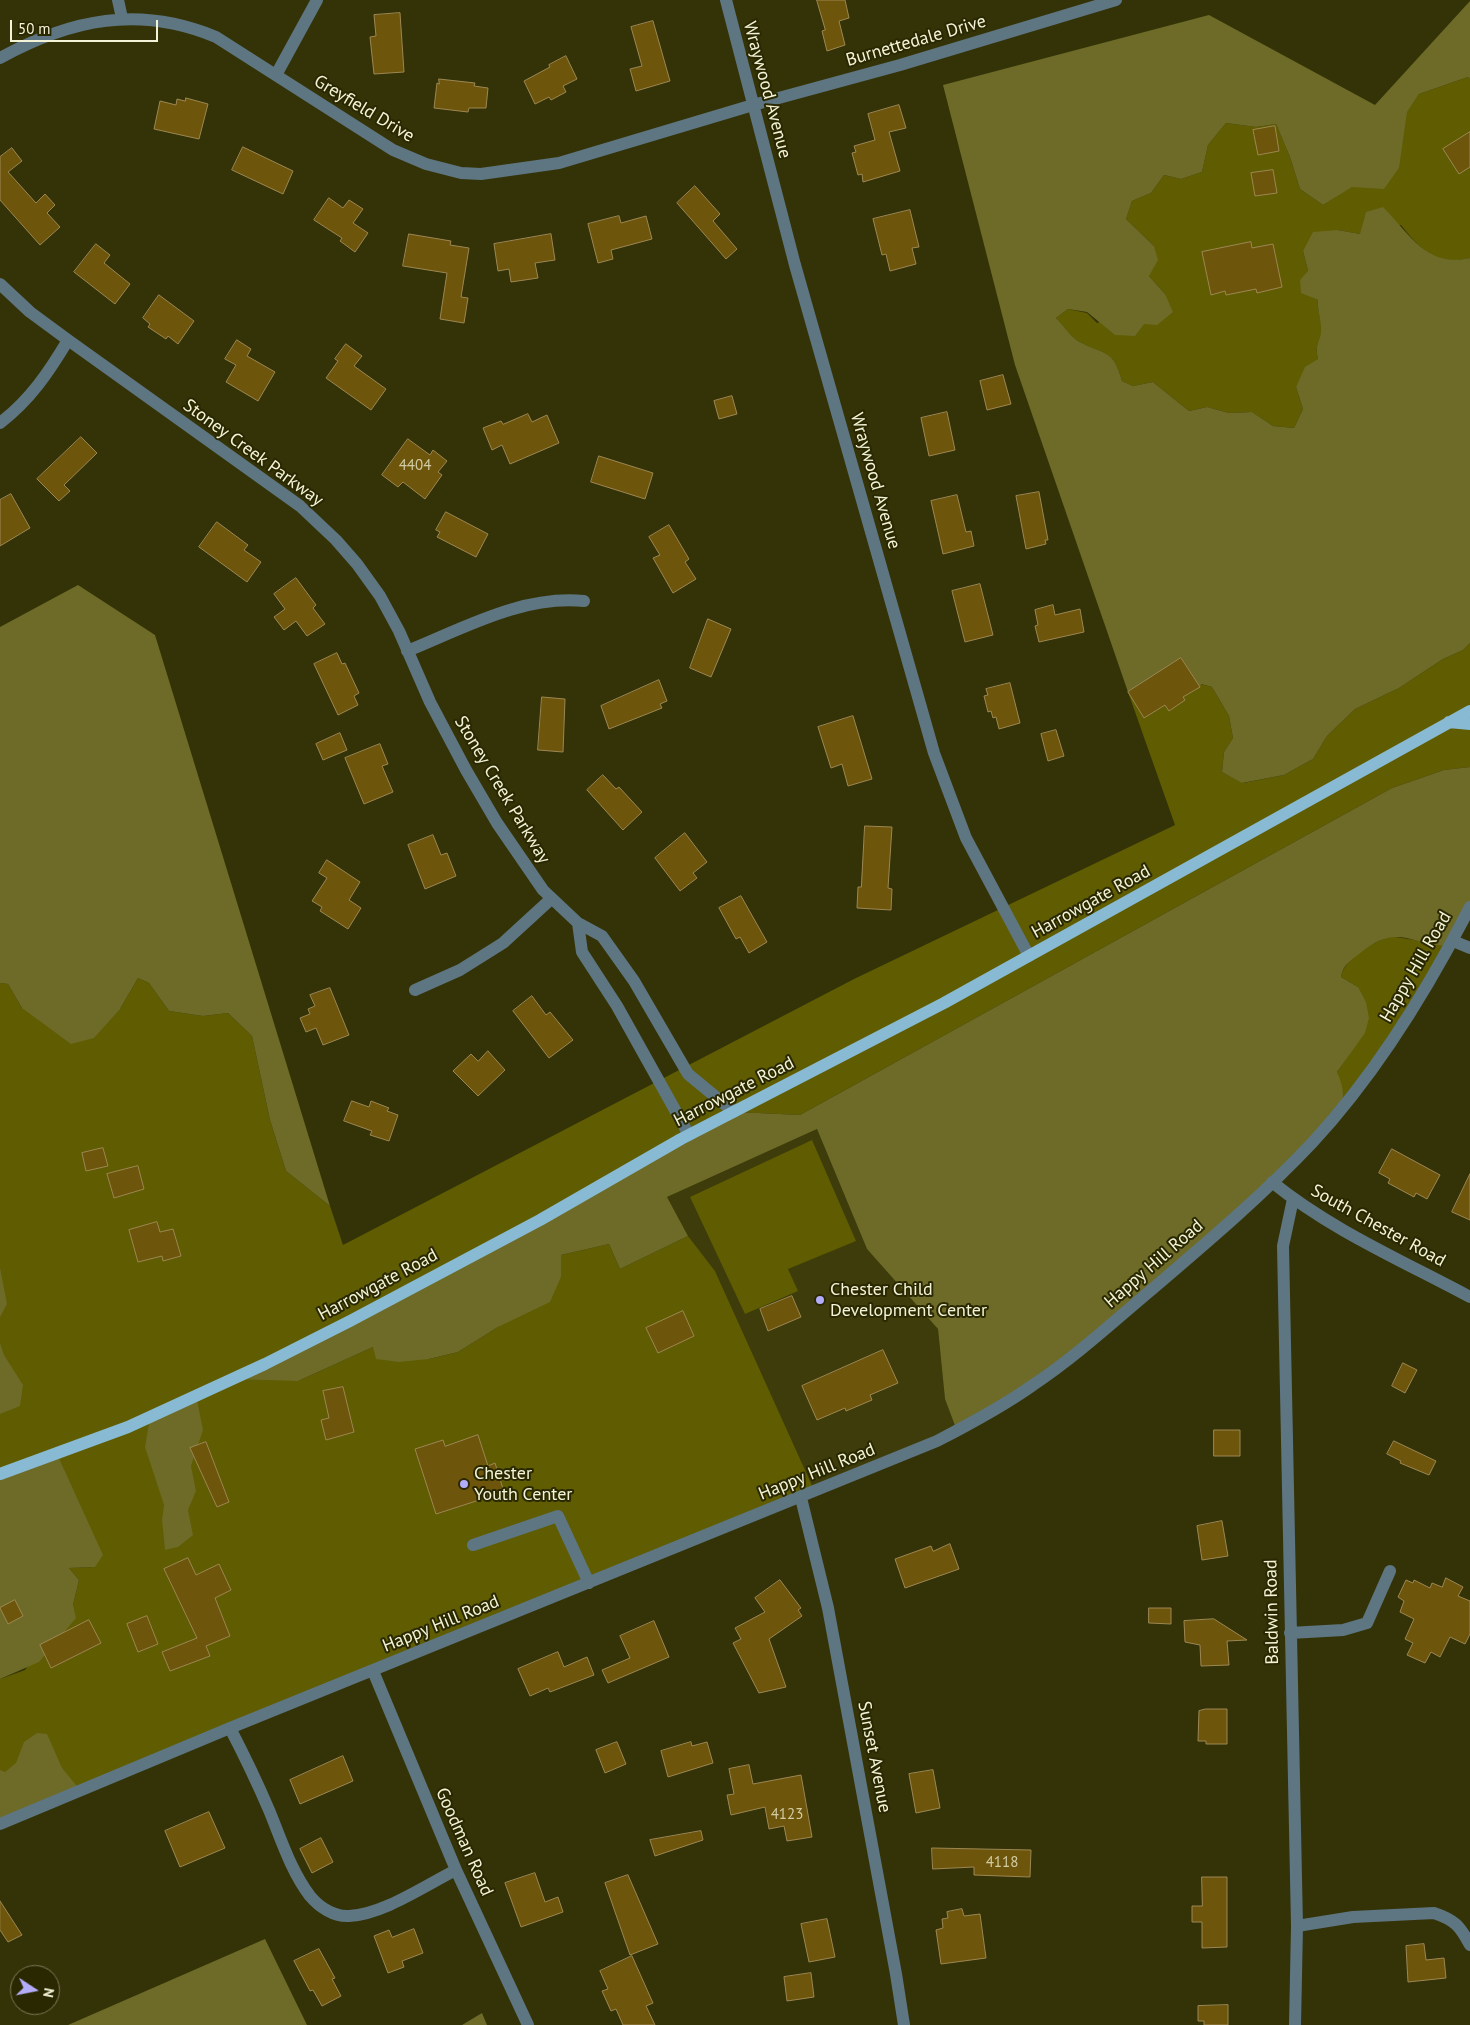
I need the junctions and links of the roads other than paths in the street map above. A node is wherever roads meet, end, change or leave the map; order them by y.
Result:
1 (118, 0) edge
2 (317, 0) edge
3 (726, 0) edge
4 (1116, 0) edge
5 (1100, 2) edge
6 (122, 18) junction
7 (0, 58) edge
8 (276, 76) junction
9 (753, 104) junction
10 (0, 284) edge
11 (68, 340) junction
12 (0, 423) edge
13 (584, 601) dead end
14 (407, 651) junction
15 (1470, 711) edge
16 (1448, 722) junction
17 (1470, 724) edge
18 (551, 899) junction
19 (1470, 907) edge
20 (578, 923) junction
21 (1453, 941) junction
22 (1470, 948) edge
23 (1029, 956) junction
24 (415, 990) dead end
25 (734, 1112) junction
26 (689, 1135) junction
27 (1272, 1182) junction
28 (1293, 1199) junction
29 (1470, 1297) edge
30 (0, 1474) edge
31 (801, 1498) junction
32 (473, 1545) dead end
33 (1390, 1571) dead end
34 (589, 1584) junction
35 (1290, 1633) junction
36 (373, 1671) junction
37 (230, 1728) junction
38 (0, 1824) edge
39 (456, 1870) junction
40 (1297, 1926) junction
41 (1470, 1945) edge
42 (528, 2025) edge
43 (904, 2025) edge
44 (1295, 2025) edge

1 - 6 street
2 - 8 street
3 - 9 street, Wraywood Avenue
4 - 5 street, Burnettedale Drive
5 - 9 street, Burnettedale Drive
6 - 7 street, Greyfield Drive
6 - 8 street, Greyfield Drive
8 - 9 street, Greyfield Drive
9 - 23 street, Wraywood Avenue
10 - 11 street, Stoney Creek Parkway
11 - 12 street
11 - 14 street, Stoney Creek Parkway
13 - 14 street
14 - 18 street, Stoney Creek Parkway
15 - 16 main road, Harrowgate Road
16 - 17 main road
16 - 23 main road, Harrowgate Road
18 - 20 street, Stoney Creek Parkway
18 - 24 street
19 - 21 street, Happy Hill Road
20 - 25 street, Stoney Creek Parkway
20 - 26 street
21 - 22 street
21 - 27 street, Happy Hill Road
23 - 25 main road, Harrowgate Road
25 - 26 main road, Harrowgate Road
26 - 30 main road, Harrowgate Road
27 - 28 street, South Chester Road
27 - 31 street, Happy Hill Road
28 - 29 street, South Chester Road
28 - 35 street, Baldwin Road
31 - 34 street, Happy Hill Road
31 - 43 street, Sunset Avenue
32 - 34 street
33 - 35 street
34 - 36 street, Happy Hill Road
35 - 40 street, Baldwin Road
36 - 37 street, Happy Hill Road
36 - 39 street, Goodman Road
37 - 38 street, Happy Hill Road
37 - 39 street
39 - 42 street, Goodman Road
40 - 41 street
40 - 44 street, Baldwin Road

